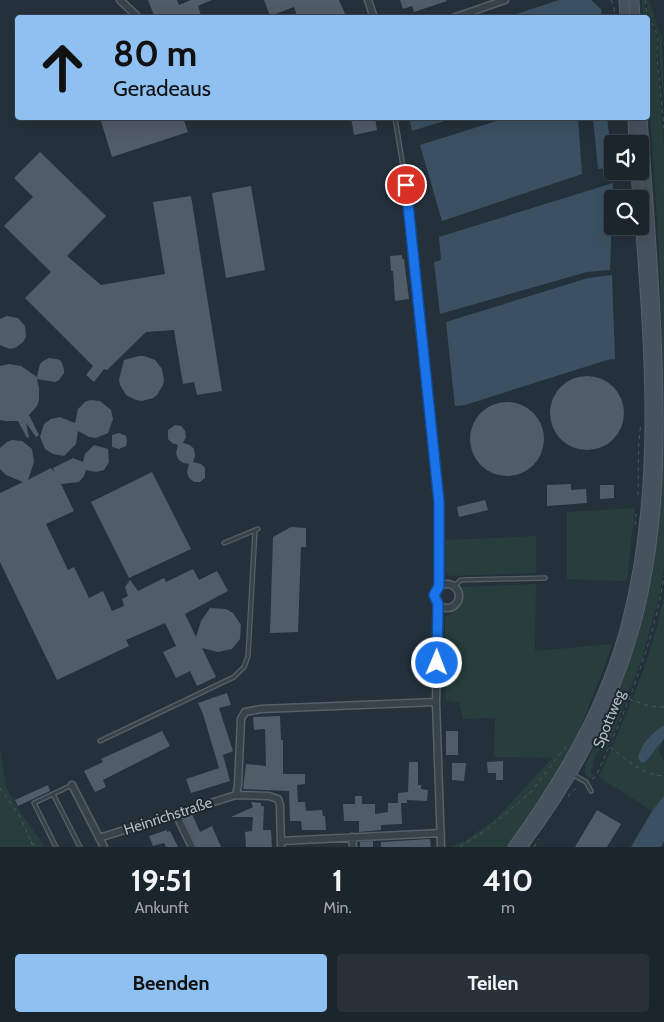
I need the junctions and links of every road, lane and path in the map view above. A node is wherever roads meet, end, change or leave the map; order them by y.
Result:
1 (120, 0) edge
2 (368, 0) edge
3 (505, 0) edge
4 (611, 0) edge
5 (634, 0) edge
6 (645, 0) edge
7 (623, 2) edge
8 (136, 15) edge
9 (373, 15) edge
10 (462, 15) edge
11 (615, 15) edge
12 (625, 15) edge
13 (635, 15) edge
14 (648, 15) edge
15 (650, 19) edge
16 (395, 120) edge
17 (632, 120) edge
18 (642, 120) edge
19 (664, 129) edge
20 (633, 135) edge
21 (641, 235) edge
22 (641, 420) dead end
23 (637, 500) dead end
24 (637, 510) dead end
25 (635, 527) dead end
26 (224, 543) dead end
27 (439, 575) joint
28 (664, 576) edge
29 (544, 578) dead end
30 (439, 586) junction
31 (454, 586) junction
32 (438, 604) junction
33 (628, 699) junction
34 (436, 702) junction
35 (664, 707) edge
36 (100, 741) dead end
37 (568, 744) dead end
38 (609, 747) junction
39 (568, 772) junction
40 (664, 776) edge
41 (586, 782) junction
42 (72, 785) joint
43 (0, 788) edge
44 (591, 791) dead end
45 (53, 794) junction
46 (236, 795) junction
47 (566, 800) dead end
48 (176, 814) junction
49 (442, 833) junction
50 (542, 836) dead end
51 (352, 837) junction
52 (100, 838) junction
53 (31, 840) junction
54 (281, 844) edge
55 (33, 847) edge
56 (36, 847) edge
57 (56, 847) edge
58 (80, 847) edge
59 (104, 847) edge
60 (192, 847) edge
61 (353, 847) edge
62 (442, 847) edge
63 (460, 847) edge
64 (513, 847) edge
65 (522, 847) edge
66 (534, 847) edge

1 - 8 street
2 - 9 street
3 - 10 street
4 - 11 path
5 - 13 main road
6 - 14 path
7 - 12 main road
15 - 19 path
16 - 27 lane
17 - 20 main road
18 - 39 main road
21 - 39 main road
22 - 23 path
24 - 25 path
26 - 36 lane
27 - 30 street
28 - 33 path, Spottweg
29 - 31 lane
30 - 31 street
30 - 32 street
31 - 32 street
32 - 34 street
33 - 35 path
33 - 38 path, Spottweg
34 - 46 street
34 - 49 street
37 - 63 path
38 - 40 path
38 - 41 path, Spottweg
39 - 41 lane
39 - 64 main road
39 - 65 main road
41 - 44 lane
41 - 47 path, Spottweg
42 - 45 lane
42 - 52 street
43 - 53 path
45 - 57 lane
45 - 58 lane
46 - 48 street, Heinrichstraße
46 - 54 street, Heinrichstraße
48 - 52 street, Heinrichstraße
48 - 60 street
49 - 51 street
49 - 62 street
50 - 66 path
51 - 54 street
51 - 61 street
52 - 59 street
53 - 55 path
53 - 56 path

